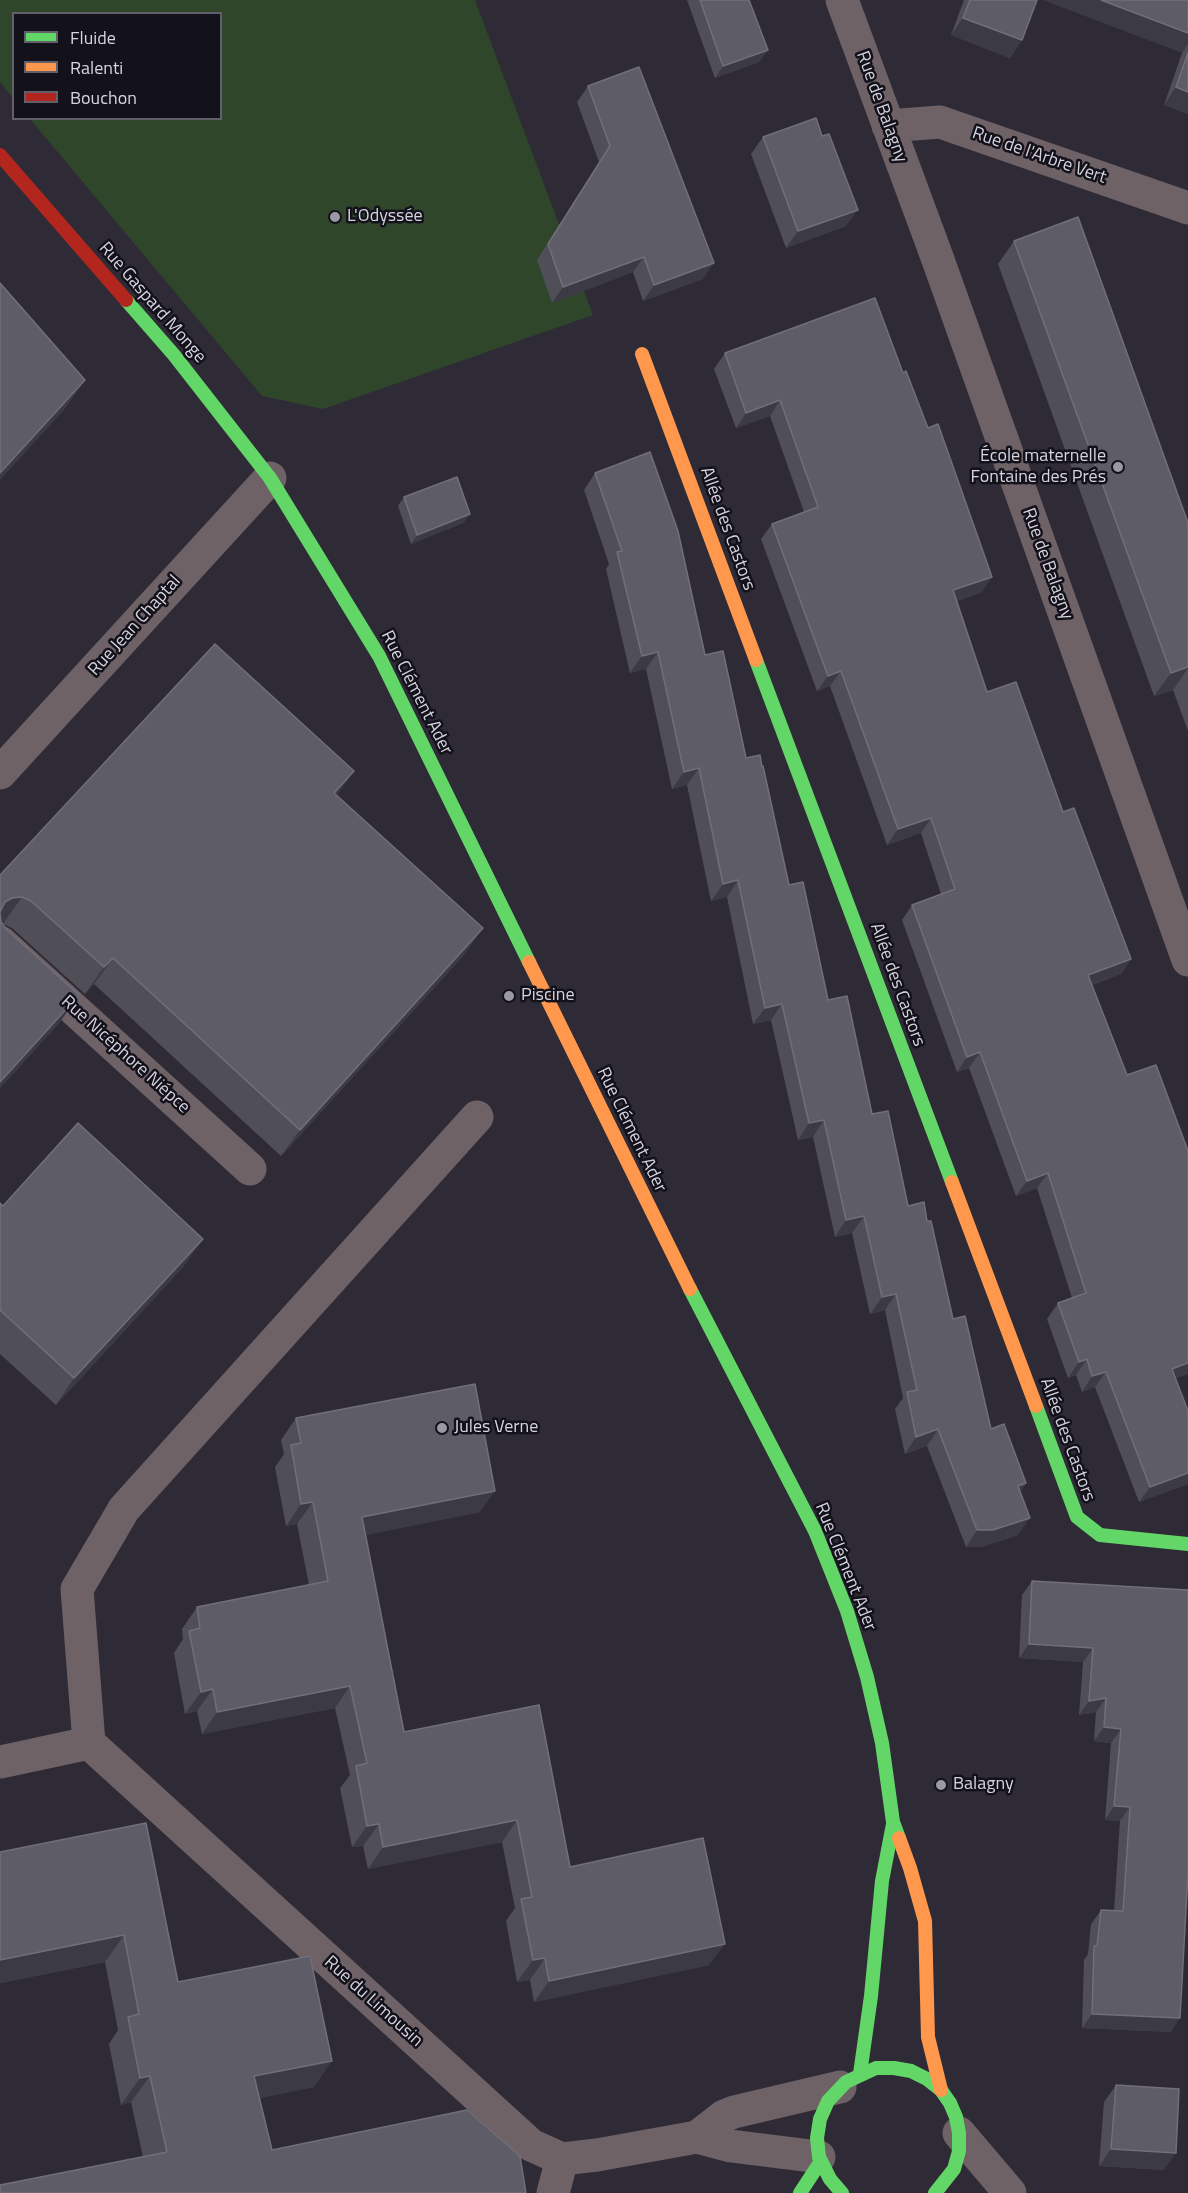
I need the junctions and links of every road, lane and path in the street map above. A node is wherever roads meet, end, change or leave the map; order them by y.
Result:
1 (842, 0) edge
2 (888, 126) junction
3 (0, 155) edge
4 (1188, 208) edge
5 (642, 354) dead end
6 (270, 478) junction
7 (0, 773) edge
8 (0, 942) edge
9 (1188, 960) edge
10 (477, 1117) dead end
11 (250, 1169) dead end
12 (1188, 1544) edge
13 (89, 1743) junction
14 (0, 1762) edge
15 (893, 1822) junction
16 (850, 2080) junction
17 (941, 2090) junction
18 (959, 2133) junction
19 (697, 2137) junction
20 (562, 2159) junction
21 (820, 2159) junction
22 (553, 2193) edge
23 (800, 2193) edge
24 (842, 2193) edge
25 (935, 2193) edge
26 (1010, 2193) edge

1 - 2 street, Rue de Balagny
2 - 4 street, Rue de l'Arbre Vert
2 - 9 street, Rue de Balagny
3 - 6 street, Rue Gaspard Monge
5 - 12 street, Allée des Castors
6 - 7 street, Rue Jean Chaptal
6 - 15 street, Rue Clément Ader
8 - 11 street, Rue Nicéphore Niépce
10 - 13 street
13 - 14 street
13 - 20 street, Rue du Limousin
15 - 16 street, Rue Clément Ader
15 - 17 street, Rue Clément Ader
16 - 17 street
16 - 19 street
16 - 21 street
17 - 18 street
18 - 25 street
18 - 26 street
19 - 20 street
19 - 21 street
20 - 22 street
21 - 23 street
21 - 24 street

